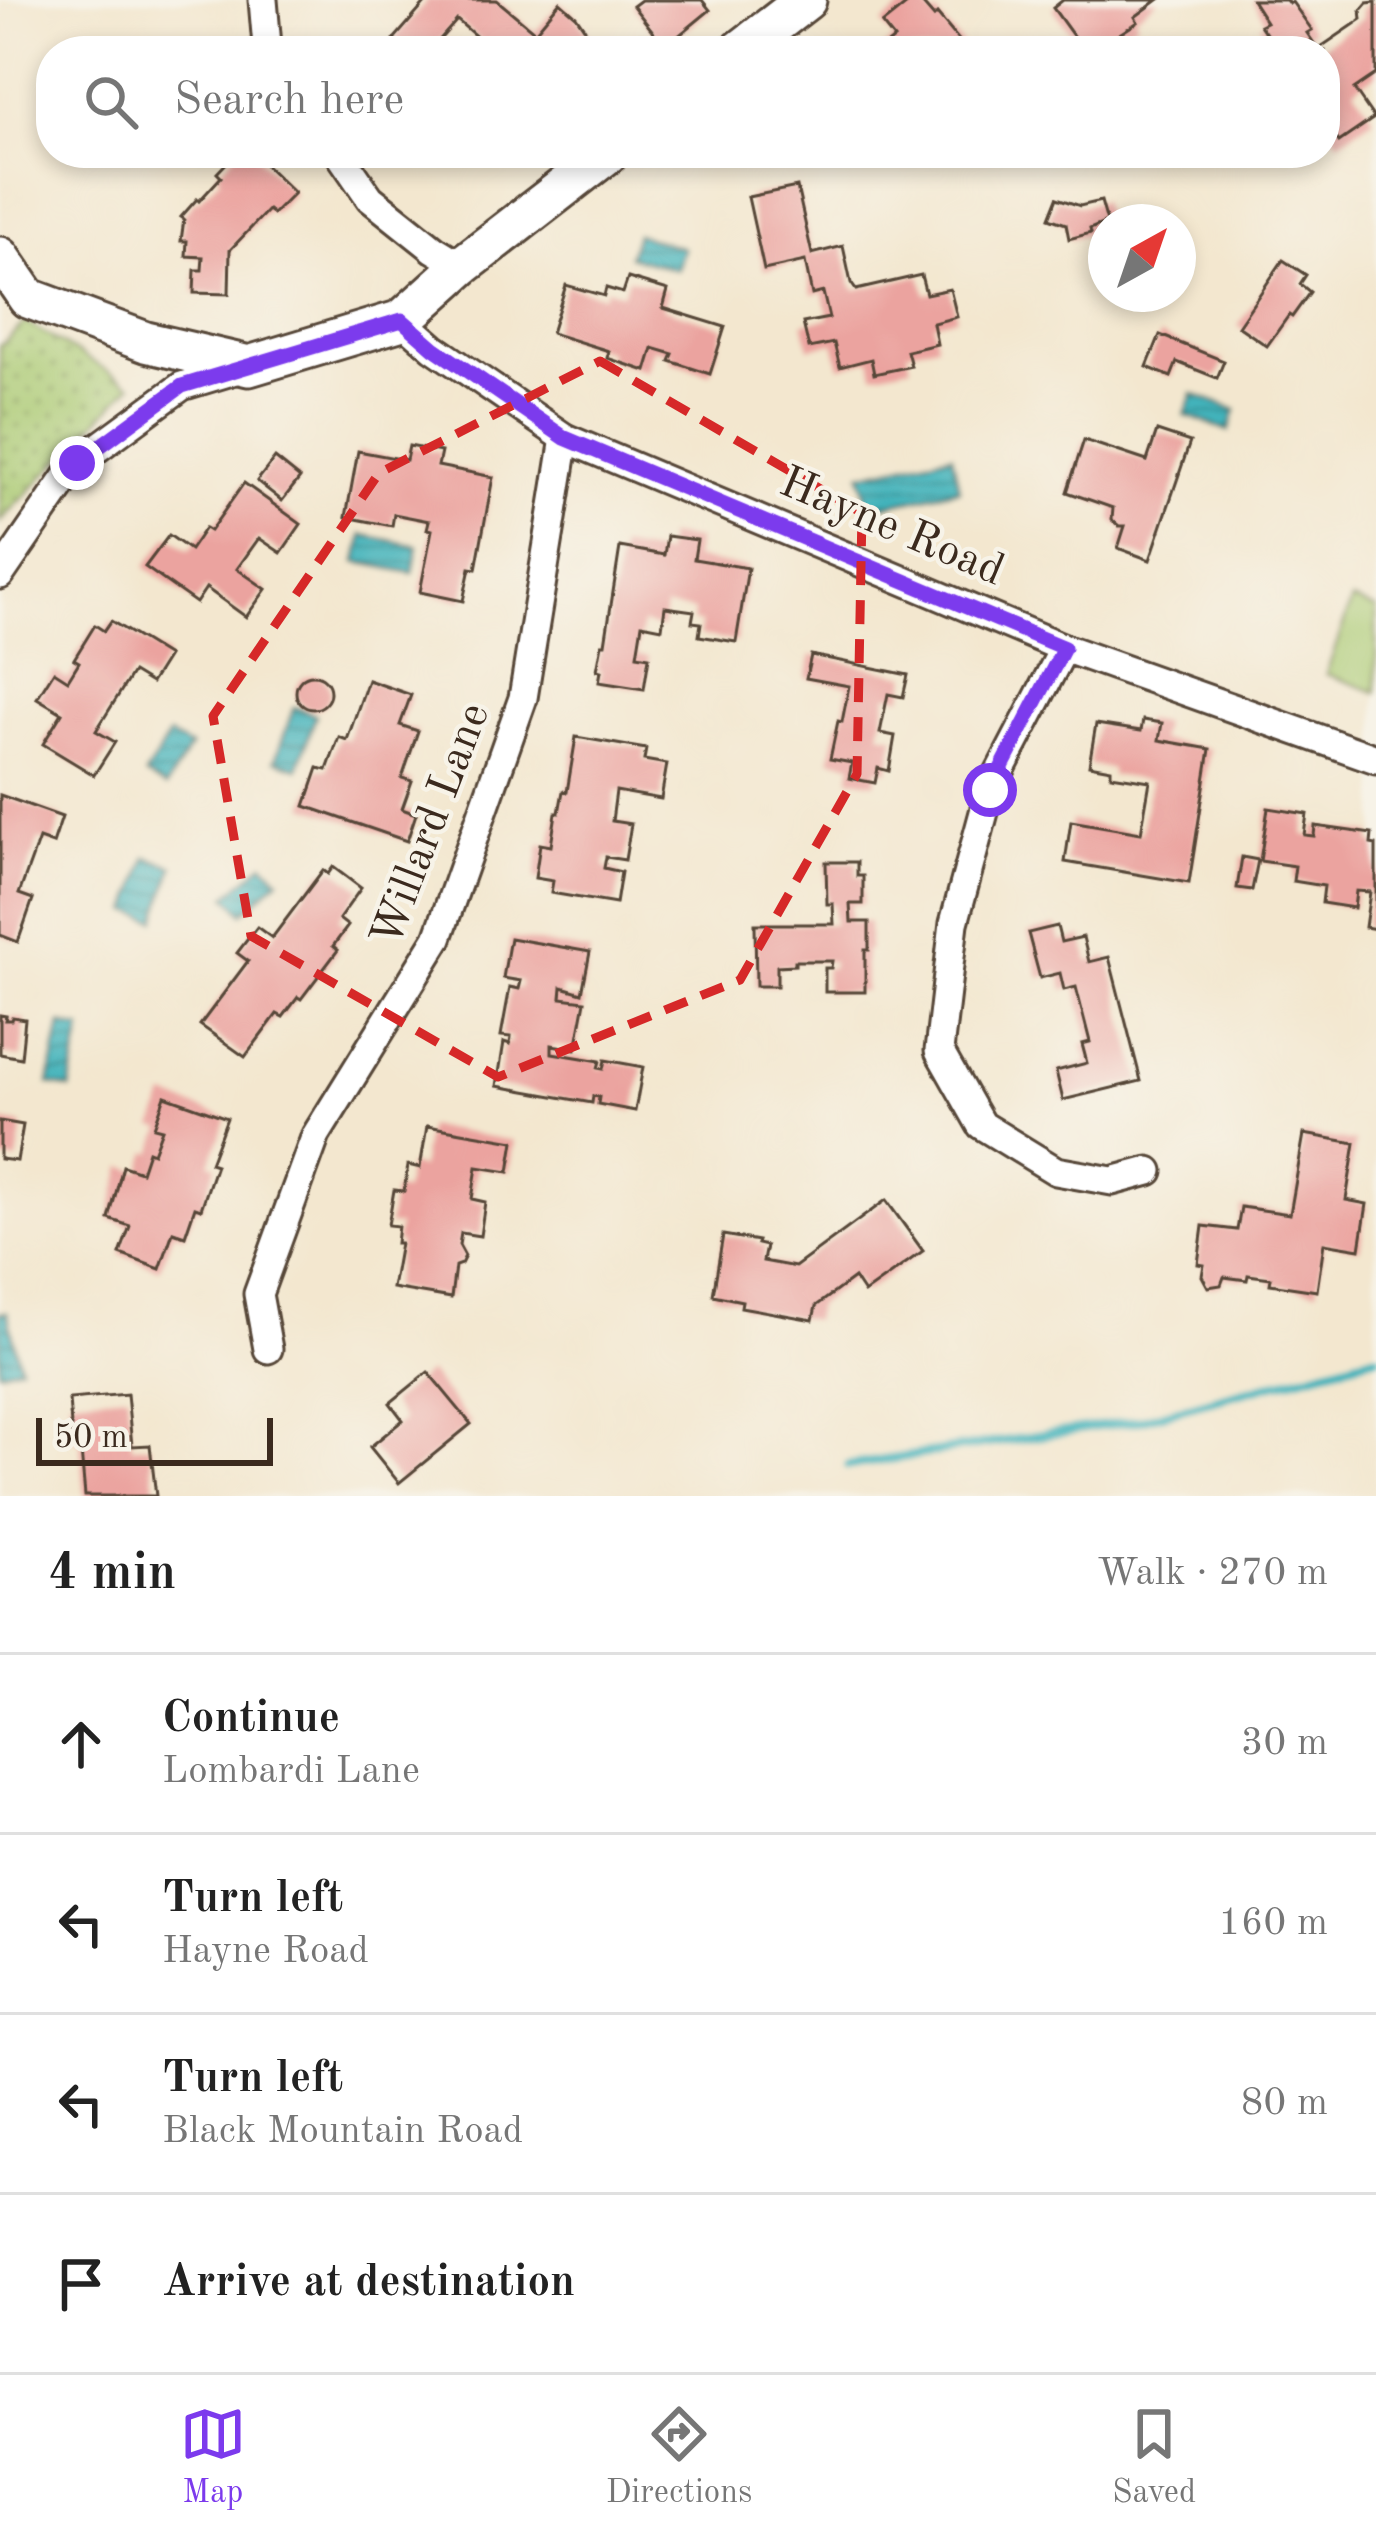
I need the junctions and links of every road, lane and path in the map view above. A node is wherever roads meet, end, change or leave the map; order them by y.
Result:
1 (263, 0) edge
2 (806, 0) edge
3 (266, 36) edge
4 (759, 36) edge
5 (349, 168) edge
6 (589, 168) edge
7 (0, 256) edge
8 (462, 266) junction
9 (402, 320) junction
10 (249, 366) junction
11 (565, 438) junction
12 (0, 575) edge
13 (1064, 648) junction
14 (1376, 760) edge
15 (1150, 1171) dead end
16 (268, 1349) dead end

1 - 3 street
2 - 4 street
5 - 8 street
6 - 8 street
7 - 10 street
8 - 9 street
9 - 10 street
9 - 11 street, Hayne Road
10 - 12 street
11 - 13 street, Hayne Road
11 - 16 street, Willard Lane
13 - 14 street, Hayne Road
13 - 15 street

